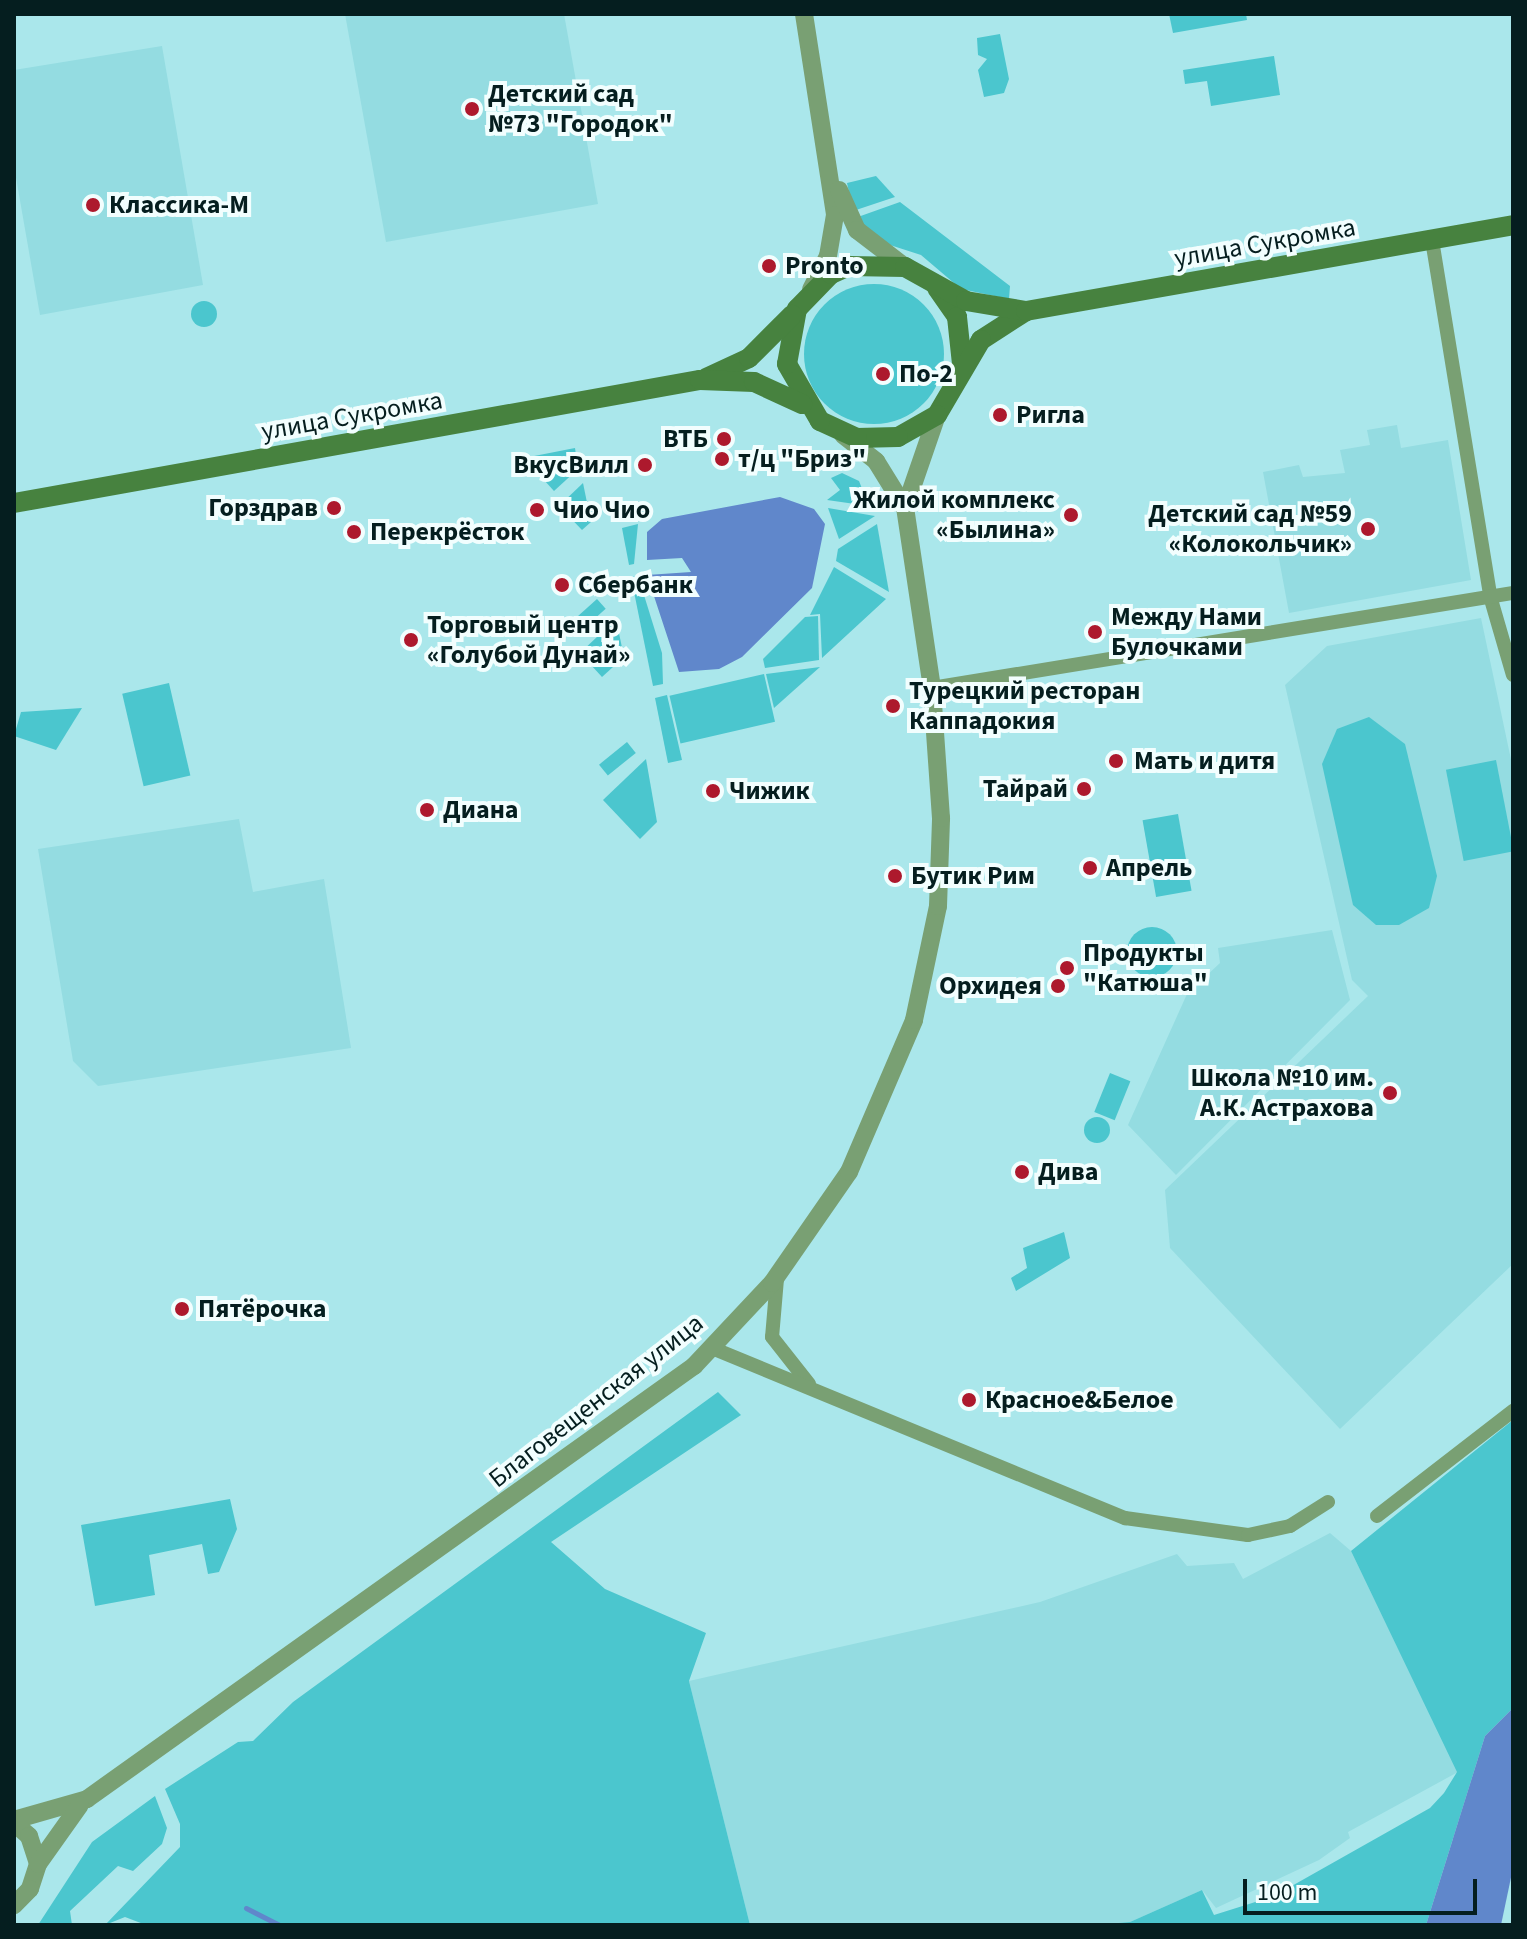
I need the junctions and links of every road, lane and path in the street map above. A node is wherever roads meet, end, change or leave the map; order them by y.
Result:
1 (804, 14) edge
2 (834, 179) junction
3 (1513, 225) edge
4 (1432, 240) junction
5 (905, 267) junction
6 (924, 277) junction
7 (810, 291) junction
8 (797, 309) junction
9 (1026, 311) junction
10 (960, 376) junction
11 (700, 380) junction
12 (805, 407) junction
13 (937, 415) junction
14 (840, 433) junction
15 (14, 503) edge
16 (905, 508) junction
17 (1513, 593) edge
18 (1490, 596) junction
19 (1513, 675) edge
20 (932, 688) junction
21 (778, 1276) junction
22 (712, 1348) junction
23 (822, 1394) junction
24 (1513, 1411) edge
25 (1328, 1502) dead end
26 (1377, 1516) dead end
27 (87, 1799) junction
28 (14, 1822) edge
29 (38, 1864) junction
30 (14, 1905) edge

1 - 2 street
2 - 5 street
2 - 7 street
3 - 4 main road, улица Сукромка
4 - 9 main road, улица Сукромка
4 - 18 street
5 - 6 main road
5 - 7 main road
6 - 9 main road
6 - 10 main road
7 - 8 main road
8 - 11 main road, улица Сукромка
8 - 12 main road
9 - 10 main road
10 - 13 main road
11 - 12 main road, улица Сукромка
11 - 15 main road, улица Сукромка
12 - 14 main road
13 - 14 main road
13 - 16 street
14 - 16 street
16 - 20 street, Благовещенская улица
17 - 18 street
18 - 19 street
18 - 20 street
20 - 21 street, Благовещенская улица
21 - 22 street, Благовещенская улица
21 - 23 street
22 - 23 street
22 - 27 street, Благовещенская улица
23 - 25 street
24 - 26 street
27 - 28 street
27 - 29 street
28 - 29 street
29 - 30 street

